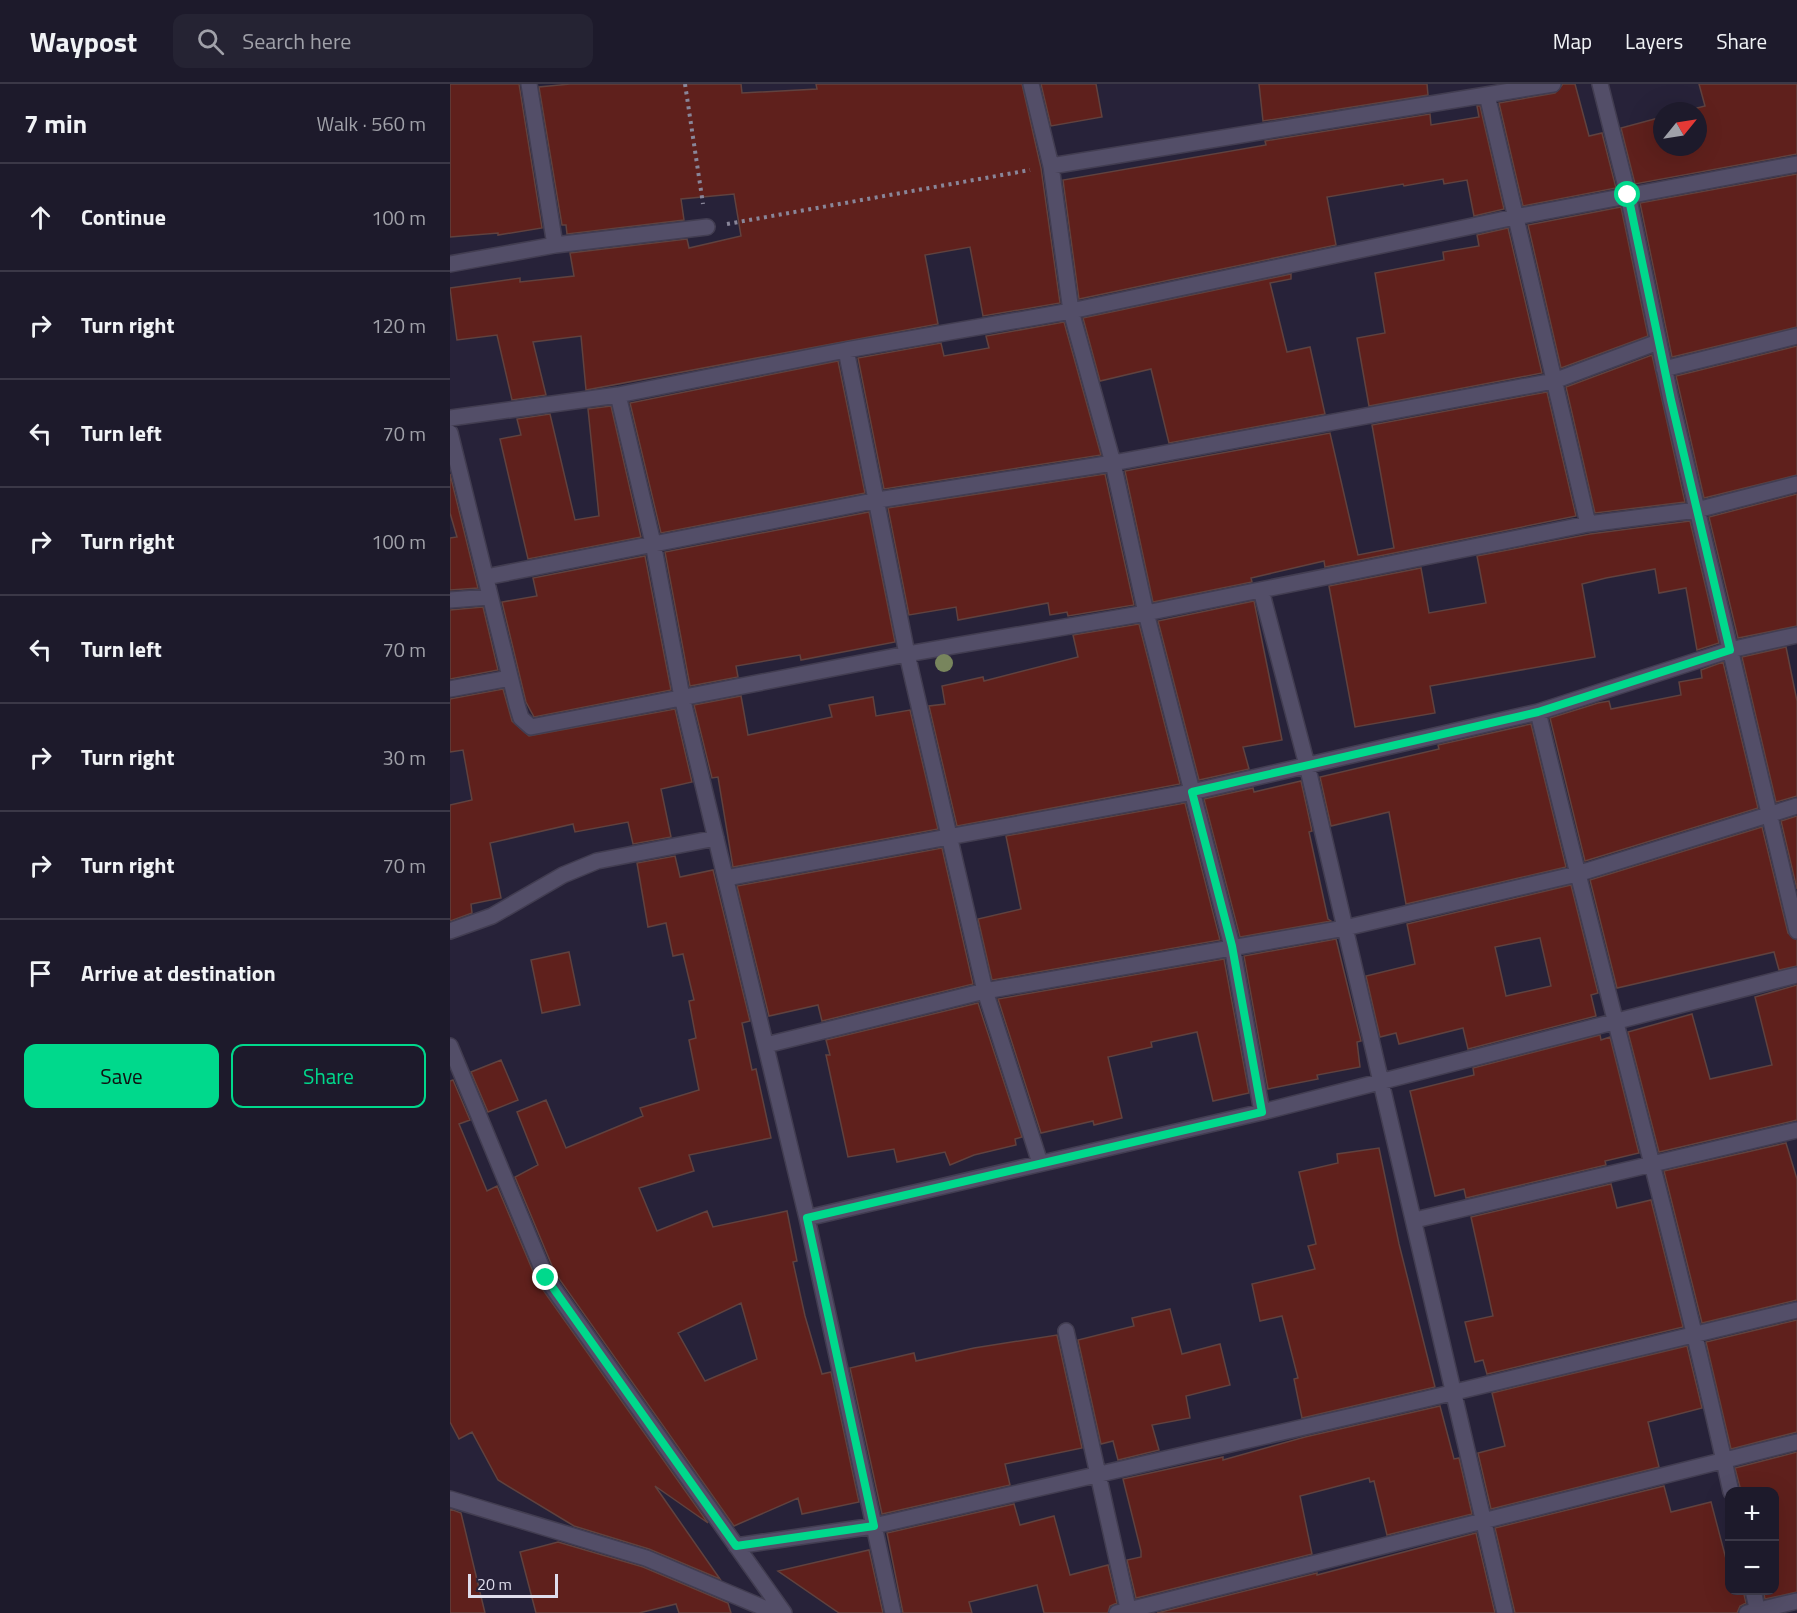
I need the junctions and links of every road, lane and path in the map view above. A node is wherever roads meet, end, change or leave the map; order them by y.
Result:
1 (530, 84) edge
2 (685, 84) edge
3 (1031, 84) edge
4 (1553, 84) edge
5 (1600, 84) edge
6 (1487, 95) junction
7 (1797, 164) edge
8 (1051, 166) junction
9 (1628, 195) junction
10 (1515, 217) junction
11 (707, 227) junction
12 (555, 245) junction
13 (450, 264) edge
14 (1071, 311) junction
15 (1797, 336) edge
16 (1658, 342) junction
17 (846, 350) junction
18 (1664, 369) junction
19 (1554, 381) junction
20 (618, 395) junction
21 (450, 418) edge
22 (450, 433) edge
23 (1113, 463) junction
24 (1797, 483) edge
25 (878, 500) junction
26 (1697, 510) junction
27 (1588, 524) junction
28 (653, 543) junction
29 (486, 577) junction
30 (1261, 590) junction
31 (489, 597) junction
32 (450, 600) edge
33 (1146, 613) junction
34 (1797, 635) edge
35 (1730, 650) junction
36 (908, 654) junction
37 (510, 678) junction
38 (450, 689) edge
39 (682, 697) junction
40 (1538, 712) junction
41 (1307, 765) junction
42 (1192, 792) junction
43 (1797, 806) edge
44 (1771, 813) junction
45 (950, 837) junction
46 (716, 838) junction
47 (1577, 874) junction
48 (726, 878) junction
49 (1345, 928) junction
50 (450, 931) edge
51 (1797, 931) edge
52 (1232, 946) junction
53 (1797, 975) edge
54 (985, 991) junction
55 (1615, 1021) junction
56 (766, 1045) junction
57 (450, 1046) edge
58 (1380, 1082) junction
59 (1262, 1112) junction
60 (1797, 1130) edge
61 (1040, 1163) junction
62 (1653, 1164) junction
63 (807, 1218) junction
64 (1415, 1220) junction
65 (1797, 1310) edge
66 (1066, 1331) dead end
67 (1695, 1335) junction
68 (1454, 1392) junction
69 (1797, 1442) edge
70 (1724, 1459) junction
71 (1097, 1475) junction
72 (1730, 1487) edge
73 (450, 1499) edge
74 (1483, 1519) junction
75 (874, 1526) junction
76 (736, 1546) junction
77 (1753, 1595) edge
78 (1797, 1601) edge
79 (1125, 1612) edge
80 (1754, 1612) edge
81 (776, 1613) edge
82 (784, 1613) edge
83 (893, 1613) edge
84 (1505, 1613) edge

1 - 12 street
2 - 11 path
3 - 8 street
4 - 6 street
5 - 9 street
6 - 8 street
6 - 10 street
7 - 9 street
8 - 11 path
8 - 14 street
9 - 10 street
9 - 16 street
10 - 14 street
10 - 19 street
11 - 12 street
12 - 13 street
14 - 17 street
14 - 23 street
15 - 18 street
16 - 18 street
16 - 19 street
17 - 20 street
17 - 25 street
18 - 26 street
19 - 23 street
19 - 27 street
20 - 21 street
20 - 28 street
22 - 29 street
23 - 25 street
23 - 33 street
24 - 26 street
25 - 28 street
25 - 36 street
26 - 27 street
26 - 35 street
27 - 30 street
28 - 29 street
28 - 39 street
29 - 31 street
30 - 33 street
30 - 41 street
31 - 32 street
31 - 37 street
33 - 36 street
33 - 42 street
34 - 35 street
35 - 40 street
35 - 44 street
36 - 39 street
36 - 45 street
37 - 38 street
37 - 39 street
39 - 46 street
40 - 41 street
40 - 47 street
41 - 42 street
41 - 49 street
42 - 45 street
42 - 52 street
43 - 44 street
44 - 47 street
44 - 51 street
45 - 48 street
45 - 54 street
46 - 48 street
46 - 50 street
47 - 49 street
47 - 55 street
48 - 56 street
49 - 52 street
49 - 58 street
52 - 54 street
52 - 59 street
53 - 55 street
54 - 56 street
54 - 61 street
55 - 58 street
55 - 62 street
56 - 63 street
57 - 76 street
58 - 59 street
58 - 64 street
59 - 61 street
60 - 62 street
61 - 63 street
62 - 64 street
62 - 67 street
63 - 75 street
64 - 68 street
65 - 67 street
66 - 71 street
67 - 68 street
67 - 70 street
68 - 71 street
68 - 74 street
69 - 70 street
70 - 72 street
70 - 74 street
71 - 75 street
71 - 79 street
73 - 81 street
74 - 79 street
74 - 84 street
75 - 76 street
75 - 83 street
76 - 82 street
77 - 80 street
78 - 80 street

